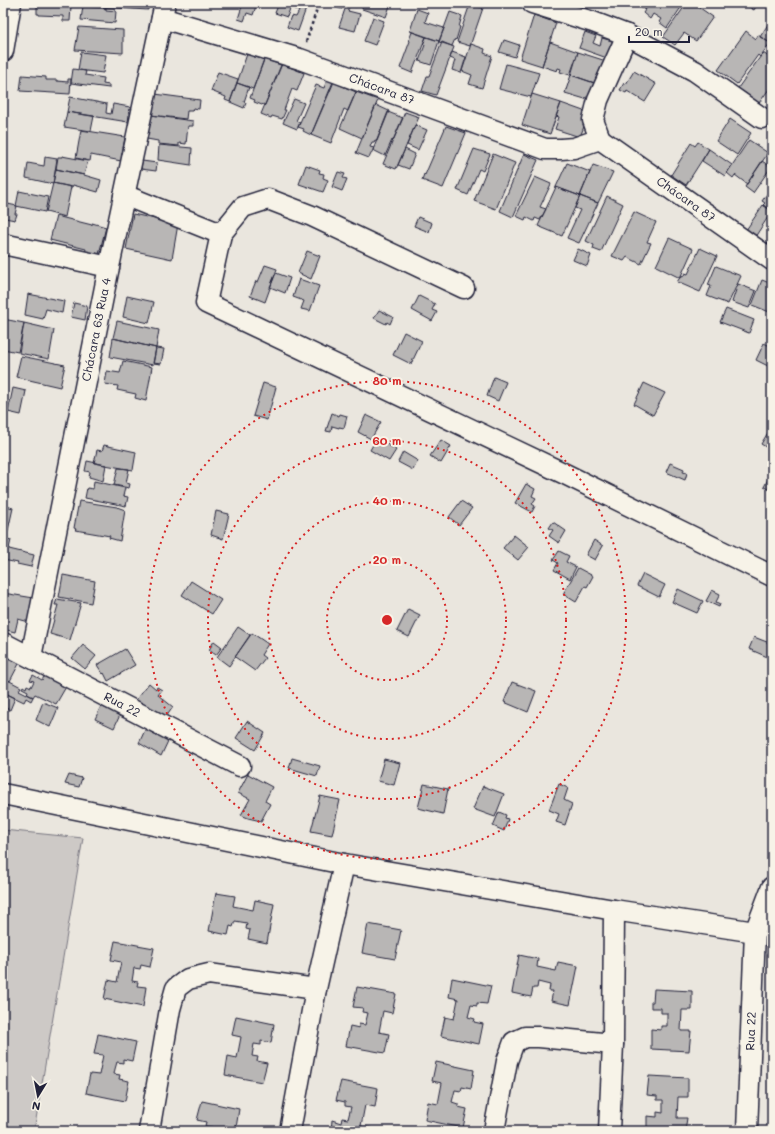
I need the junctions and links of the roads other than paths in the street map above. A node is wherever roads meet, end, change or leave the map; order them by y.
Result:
1 (11, 3) edge
2 (532, 3) edge
3 (163, 10) edge
4 (627, 35) junction
5 (3, 51) edge
6 (762, 118) dead end
7 (600, 139) junction
8 (124, 195) junction
9 (221, 234) junction
10 (3, 244) edge
11 (772, 260) edge
12 (108, 267) junction
13 (464, 288) dead end
14 (772, 576) edge
15 (3, 643) edge
16 (31, 657) junction
17 (240, 766) dead end
18 (3, 794) edge
19 (344, 864) junction
20 (772, 887) edge
21 (614, 910) junction
22 (755, 932) junction
23 (316, 989) junction
24 (613, 1044) junction
25 (149, 1131) edge
26 (290, 1131) edge
27 (494, 1131) edge
28 (609, 1131) edge
29 (747, 1131) edge

1 - 5 street
2 - 4 street
3 - 7 street, Chácara 87
3 - 8 street, Chácara 63 Rua 4
4 - 6 street
4 - 7 street
7 - 11 street, Chácara 87
8 - 9 street
8 - 12 street, Chácara 63 Rua 4
9 - 13 street
9 - 14 street
10 - 12 street
12 - 16 street, Chácara 63 Rua 4
15 - 16 street, Rua 22
16 - 17 street, Rua 22
18 - 19 street
19 - 21 street
19 - 23 street
20 - 22 street, Rua 22
21 - 22 street
21 - 24 street
22 - 29 street, Rua 22
23 - 25 street
23 - 26 street
24 - 27 street
24 - 28 street

